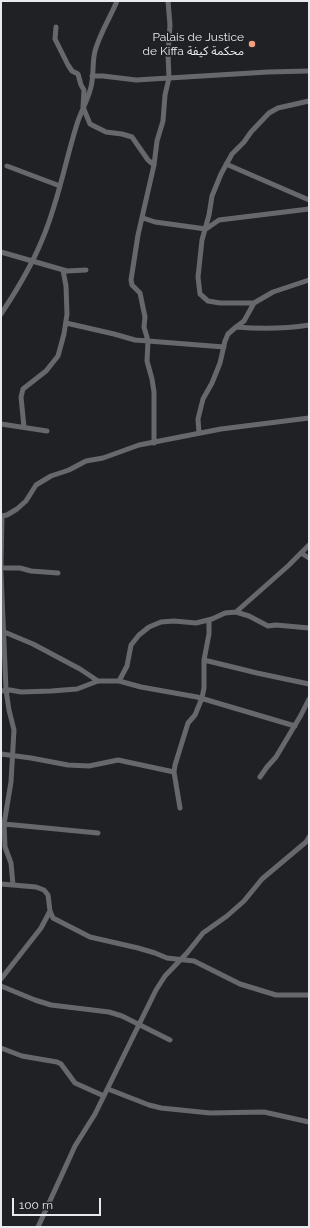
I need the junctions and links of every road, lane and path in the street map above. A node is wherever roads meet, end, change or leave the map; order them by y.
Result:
1 (117, 1) edge
2 (168, 1) edge
3 (56, 27) dead end
4 (309, 71) edge
5 (92, 76) junction
6 (169, 78) junction
7 (309, 101) edge
8 (83, 107) junction
9 (226, 164) junction
10 (154, 165) junction
11 (7, 166) dead end
12 (60, 186) junction
13 (309, 200) edge
14 (309, 209) edge
15 (143, 218) junction
16 (206, 229) junction
17 (1, 252) edge
18 (33, 261) junction
19 (63, 270) junction
20 (86, 270) dead end
21 (309, 280) edge
22 (254, 303) junction
23 (1, 314) edge
24 (66, 323) junction
25 (309, 325) edge
26 (236, 327) junction
27 (148, 341) junction
28 (224, 347) junction
29 (309, 418) edge
30 (1, 424) edge
31 (24, 427) junction
32 (46, 431) dead end
33 (199, 433) junction
34 (154, 443) junction
35 (2, 516) edge
36 (309, 545) edge
37 (301, 553) junction
38 (309, 558) edge
39 (1, 567) edge
40 (1, 572) edge
41 (58, 573) dead end
42 (236, 612) junction
43 (209, 620) junction
44 (309, 628) edge
45 (2, 631) edge
46 (204, 660) junction
47 (119, 681) junction
48 (98, 682) junction
49 (309, 684) edge
50 (3, 691) edge
51 (202, 698) junction
52 (309, 699) edge
53 (295, 726) junction
54 (1, 754) edge
55 (13, 756) junction
56 (174, 772) junction
57 (260, 777) dead end
58 (180, 808) dead end
59 (4, 824) junction
60 (98, 833) dead end
61 (309, 837) edge
62 (1, 884) edge
63 (13, 885) junction
64 (50, 911) junction
65 (180, 960) junction
66 (1, 978) edge
67 (1, 986) edge
68 (309, 995) edge
69 (139, 1024) junction
70 (170, 1040) dead end
71 (1, 1048) edge
72 (108, 1089) junction
73 (104, 1096) junction
74 (309, 1122) edge
75 (38, 1227) edge

1 - 5 street
2 - 6 street
3 - 8 street
4 - 6 street
5 - 6 street
5 - 8 street
6 - 10 street
7 - 9 street
8 - 10 street
8 - 12 street
9 - 13 street
9 - 16 street
10 - 15 street
11 - 12 street
12 - 18 street
14 - 16 street
15 - 16 street
15 - 27 street
16 - 22 street
17 - 18 street
18 - 19 street
18 - 23 street
19 - 20 street
19 - 24 street
21 - 22 street
22 - 26 street
24 - 27 street
24 - 31 street
25 - 26 street
26 - 28 street
27 - 28 street
27 - 34 street
28 - 33 street
29 - 33 street
30 - 31 street
31 - 32 street
33 - 34 street
34 - 35 street
35 - 39 street
36 - 37 street
37 - 38 street
37 - 42 street
39 - 41 street
40 - 45 street
42 - 43 street
42 - 44 street
43 - 46 street
43 - 47 street
45 - 48 street
45 - 50 street
46 - 49 street
46 - 51 street
47 - 48 street
47 - 51 street
48 - 50 street
50 - 55 street
51 - 53 street
51 - 56 street
52 - 53 street
53 - 57 street
54 - 55 street
55 - 56 street
55 - 59 street
56 - 58 street
59 - 60 street
59 - 63 street
61 - 65 street
62 - 63 street
63 - 64 street
64 - 65 street
64 - 66 street
65 - 68 street
65 - 69 street
67 - 69 street
69 - 70 street
69 - 72 street
71 - 73 street
72 - 73 street
72 - 74 street
73 - 75 street

